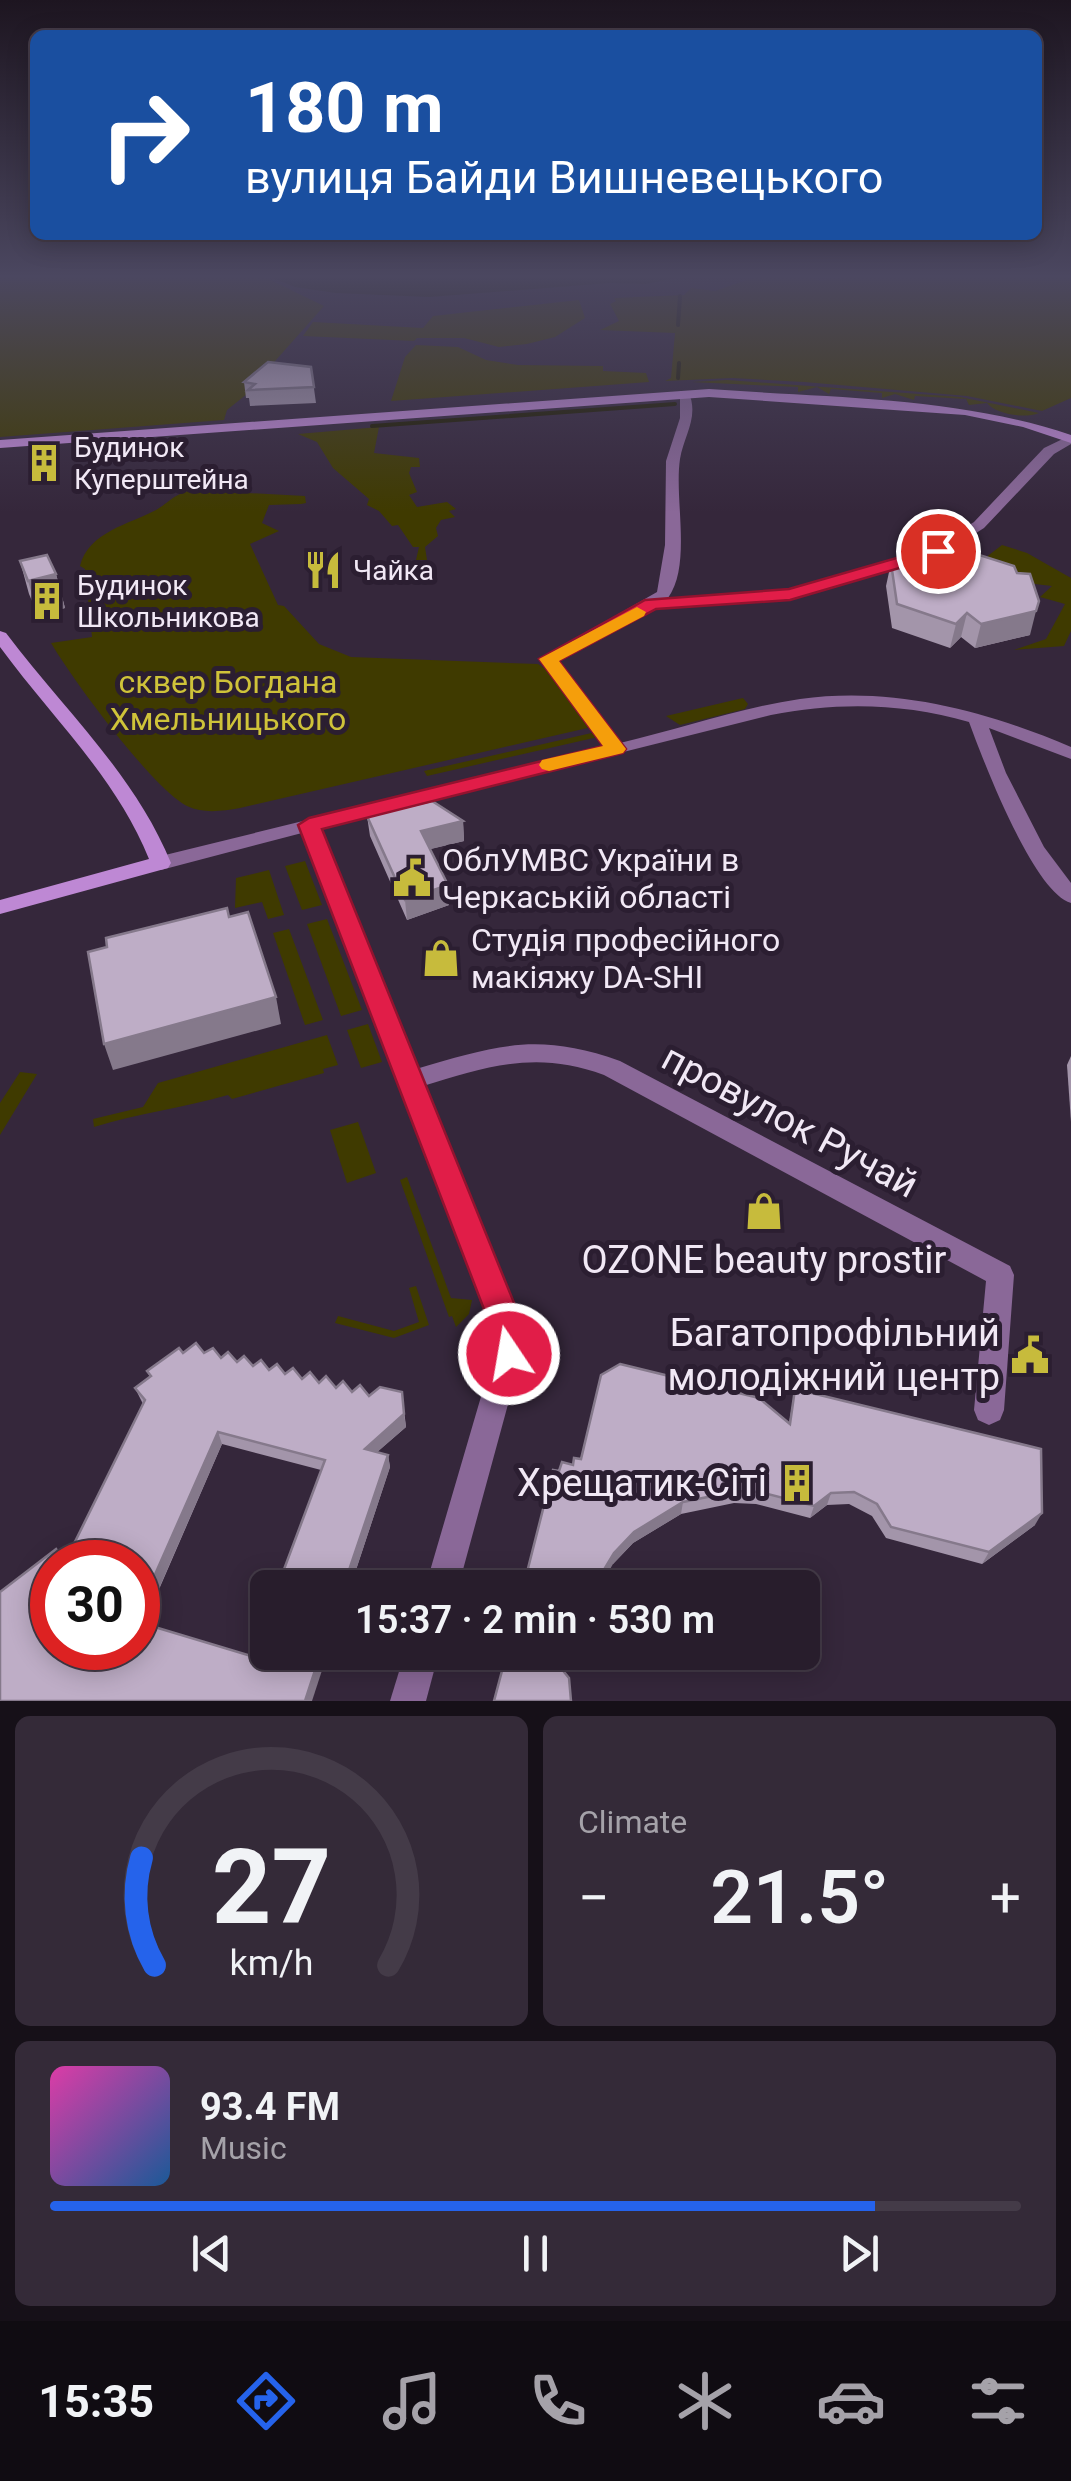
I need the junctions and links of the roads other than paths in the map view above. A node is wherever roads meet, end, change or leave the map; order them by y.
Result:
1 (684, 394) junction
2 (1071, 439) edge
3 (3, 444) edge
4 (0, 458) edge
5 (652, 604) junction
6 (0, 636) edge
7 (976, 718) junction
8 (616, 749) junction
9 (1071, 754) edge
10 (309, 825) junction
11 (161, 863) junction
12 (1071, 896) edge
13 (0, 907) edge
14 (408, 1081) junction
15 (989, 1410) dead end
16 (446, 1570) edge
17 (417, 1670) edge
18 (408, 1701) edge

1 - 2 main road
1 - 3 main road
1 - 5 street
2 - 5 street
3 - 4 main road
5 - 8 street
6 - 11 main road
7 - 8 street
7 - 9 street
7 - 12 street
8 - 10 street
10 - 11 street
10 - 14 street
11 - 13 main road
14 - 15 street, провулок Ручай
14 - 16 street
17 - 18 street

